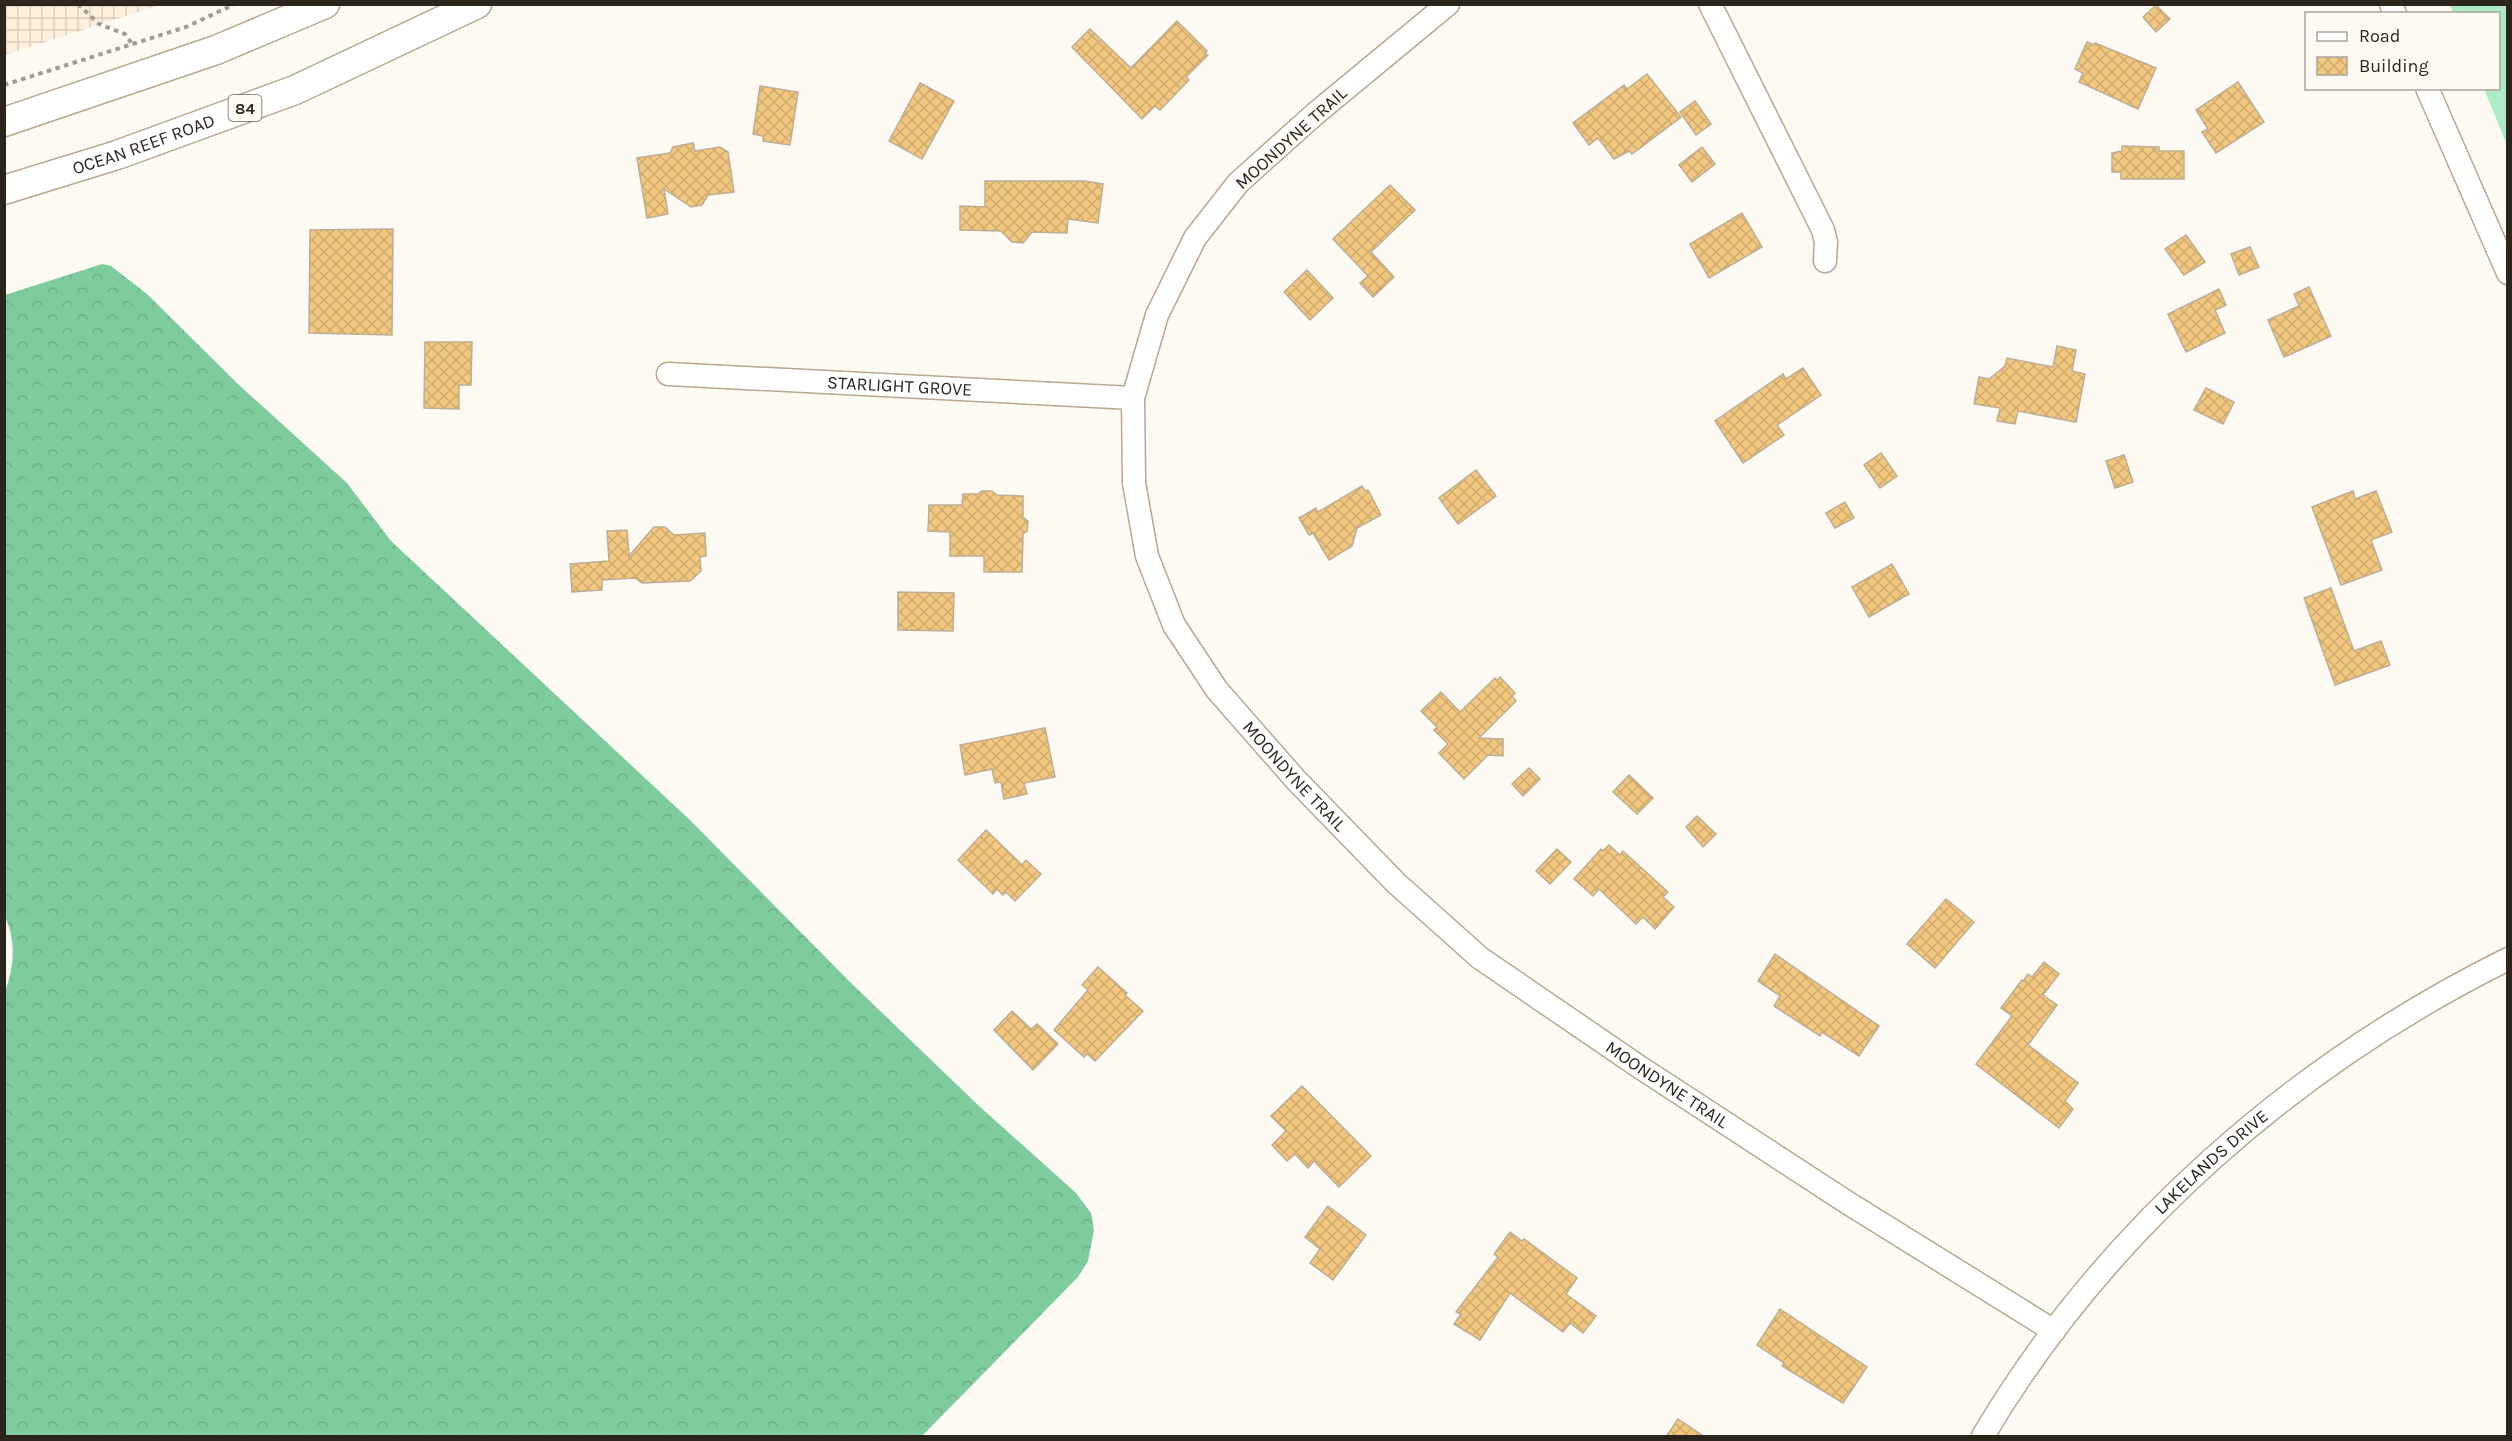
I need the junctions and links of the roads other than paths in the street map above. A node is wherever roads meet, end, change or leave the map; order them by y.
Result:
1 (325, 4) edge
2 (477, 4) edge
3 (1448, 4) edge
4 (1710, 4) edge
5 (2428, 90) edge
6 (4, 122) edge
7 (4, 190) edge
8 (1825, 261) dead end
9 (2508, 273) edge
10 (668, 374) dead end
11 (1133, 398) junction
12 (2508, 959) edge
13 (2054, 1331) junction
14 (1983, 1437) edge

1 - 6 main road
2 - 7 main road, OCEAN REEF ROAD / 84
3 - 11 street, MOONDYNE TRAIL
4 - 8 street
5 - 9 street
10 - 11 street, STARLIGHT GROVE
11 - 13 street, MOONDYNE TRAIL
12 - 13 street, LAKELANDS DRIVE
13 - 14 street, LAKELANDS DRIVE

